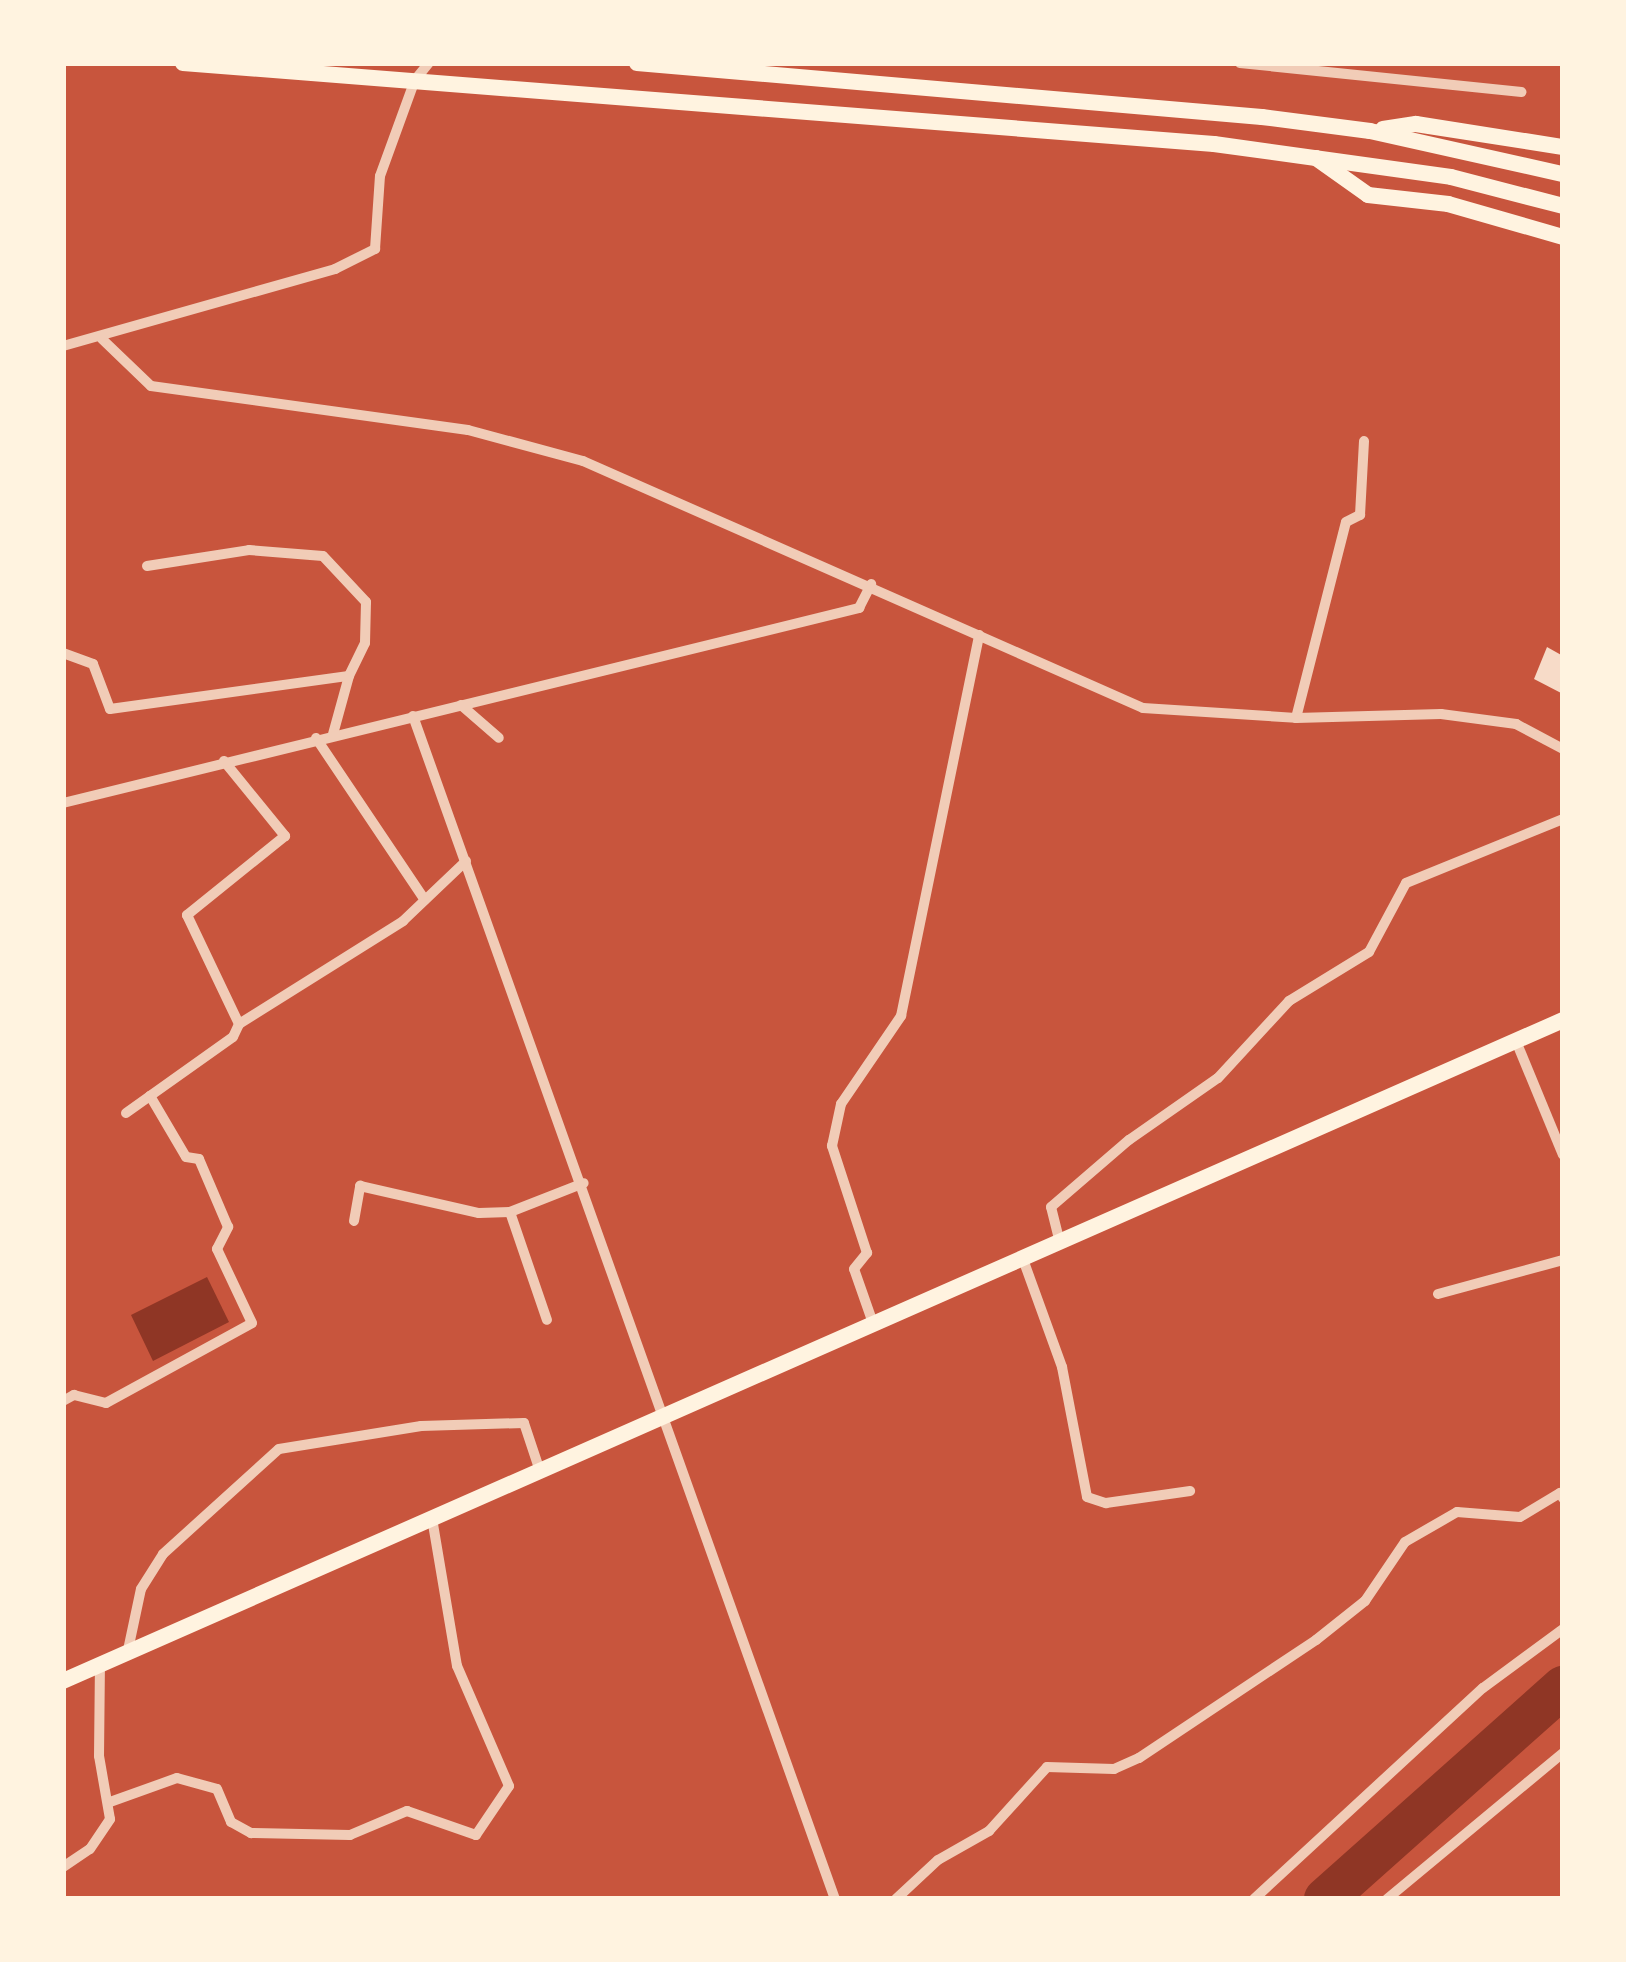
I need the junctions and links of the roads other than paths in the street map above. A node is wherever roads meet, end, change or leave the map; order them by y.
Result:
1 (183, 63) edge
2 (429, 63) edge
3 (637, 63) edge
4 (1240, 63) edge
5 (415, 80) junction
6 (1522, 92) dead end
7 (1370, 131) junction
8 (1563, 147) edge
9 (1316, 158) junction
10 (1563, 174) edge
11 (1563, 206) edge
12 (1563, 237) edge
13 (101, 339) junction
14 (63, 346) edge
15 (1364, 441) dead end
16 (147, 566) dead end
17 (872, 584) junction
18 (979, 635) junction
19 (63, 653) edge
20 (349, 676) junction
21 (461, 705) junction
22 (413, 716) junction
23 (1296, 718) junction
24 (333, 734) junction
25 (316, 738) junction
26 (499, 738) dead end
27 (1563, 749) edge
28 (224, 761) junction
29 (63, 803) edge
30 (1563, 819) edge
31 (466, 861) junction
32 (425, 900) junction
33 (1563, 1021) edge
34 (239, 1024) junction
35 (1516, 1041) junction
36 (150, 1096) junction
37 (126, 1113) dead end
38 (1563, 1155) edge
39 (584, 1183) junction
40 (510, 1212) junction
41 (354, 1221) dead end
42 (1061, 1246) junction
43 (1563, 1260) edge
44 (1024, 1262) junction
45 (1438, 1294) dead end
46 (548, 1320) dead end
47 (874, 1326) junction
48 (63, 1401) edge
49 (664, 1416) junction
50 (539, 1468) junction
51 (1190, 1491) dead end
52 (1563, 1498) edge
53 (432, 1518) junction
54 (1563, 1629) edge
55 (128, 1650) junction
56 (100, 1665) junction
57 (63, 1681) edge
58 (1563, 1753) edge
59 (110, 1802) junction
60 (63, 1868) edge
61 (835, 1899) edge
62 (896, 1899) edge
63 (1254, 1899) edge
64 (1387, 1899) edge

1 - 5 main road
2 - 5 street
3 - 7 main road
4 - 6 street
5 - 9 main road
5 - 13 street
7 - 8 main road
7 - 10 main road
9 - 11 main road
9 - 12 main road
13 - 14 street
13 - 17 street
15 - 23 street
16 - 20 street
17 - 18 street
17 - 21 street
18 - 23 street
18 - 47 street
19 - 20 street
20 - 24 street
21 - 22 street
21 - 26 street
22 - 24 street
22 - 31 street
23 - 27 street
24 - 25 street
25 - 28 street
25 - 32 street
28 - 29 street
28 - 34 street
30 - 42 street
31 - 32 street
31 - 39 street
32 - 34 street
33 - 35 main road
34 - 36 street
35 - 38 street
35 - 42 main road
36 - 37 street
36 - 48 street
39 - 40 street
39 - 49 street
40 - 41 street
40 - 46 street
42 - 44 main road
43 - 45 street
44 - 47 main road
44 - 51 street
47 - 49 main road
49 - 50 main road
49 - 61 street
50 - 53 main road
50 - 55 street
52 - 62 street
53 - 55 main road
53 - 59 street
54 - 63 street
55 - 56 main road
56 - 57 main road
56 - 59 street
58 - 64 street
59 - 60 street

